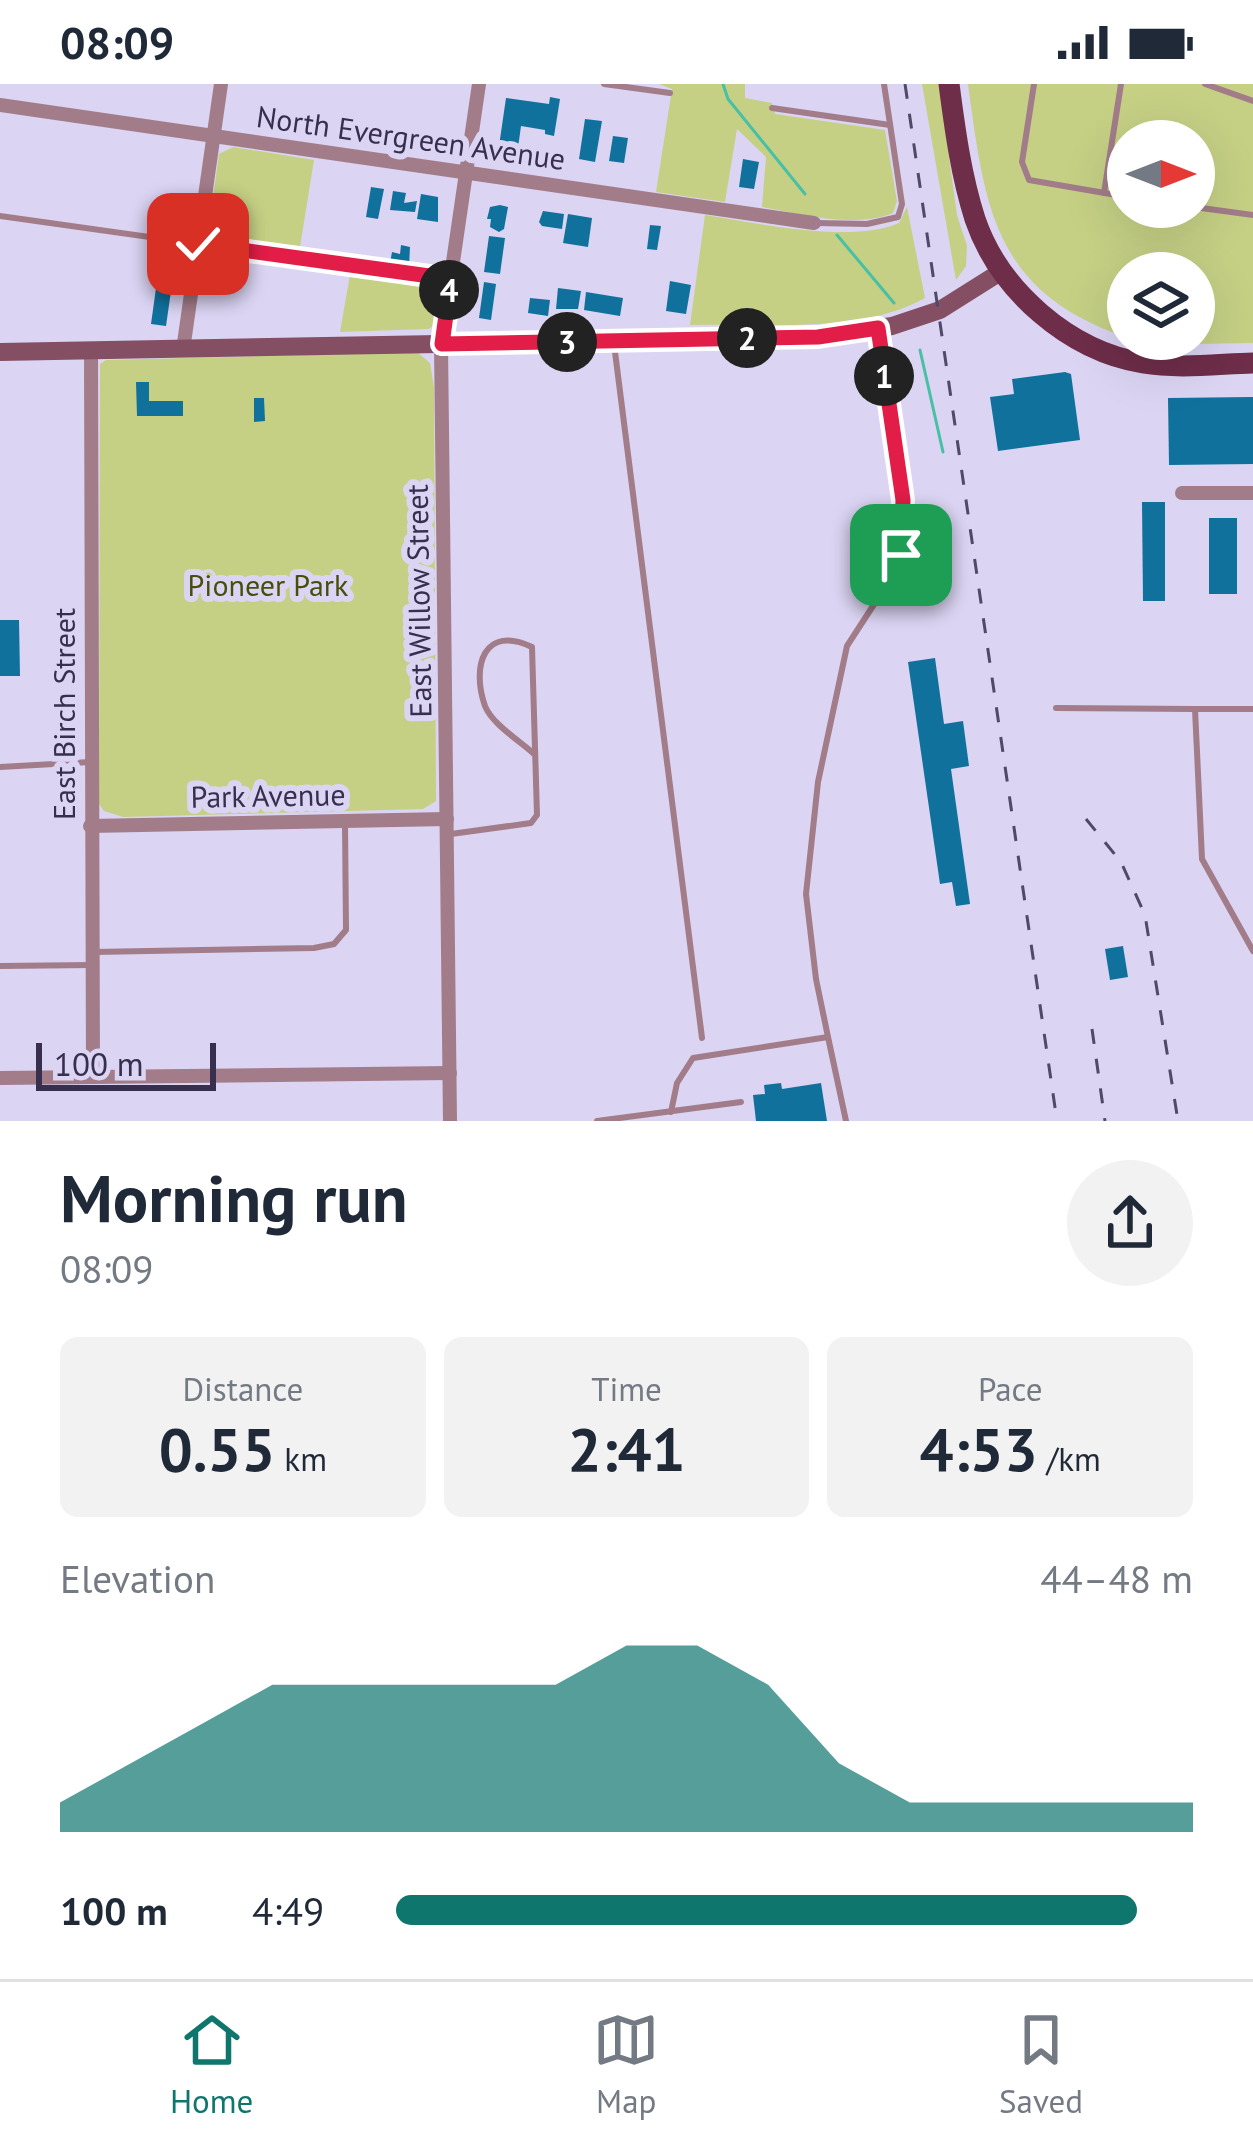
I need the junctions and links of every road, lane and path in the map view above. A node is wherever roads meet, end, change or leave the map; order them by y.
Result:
1 (221, 84) edge
2 (479, 84) edge
3 (604, 84) edge
4 (884, 84) edge
5 (949, 84) edge
6 (1034, 84) edge
7 (1121, 84) edge
8 (1205, 84) edge
9 (670, 93) dead end
10 (1253, 101) edge
11 (0, 105) edge
12 (772, 108) dead end
13 (890, 125) junction
14 (213, 136) junction
15 (466, 172) junction
16 (1104, 194) junction
17 (1107, 194) edge
18 (1215, 210) edge
19 (1253, 215) edge
20 (0, 216) edge
21 (814, 223) joint
22 (198, 244) junction
23 (1002, 272) junction
24 (451, 279) junction
25 (878, 328) junction
26 (614, 341) junction
27 (442, 344) junction
28 (91, 350) junction
29 (183, 350) junction
30 (0, 352) edge
31 (1253, 363) edge
32 (1182, 493) dead end
33 (1253, 493) edge
34 (1056, 708) dead end
35 (1195, 709) junction
36 (1253, 709) edge
37 (534, 754) junction
38 (90, 762) junction
39 (0, 767) edge
40 (345, 820) junction
41 (90, 826) junction
42 (447, 827) junction
43 (1253, 951) edge
44 (92, 959) junction
45 (0, 966) edge
46 (829, 1037) junction
47 (702, 1038) dead end
48 (450, 1073) junction
49 (93, 1077) junction
50 (0, 1078) edge
51 (741, 1102) dead end
52 (671, 1112) junction
53 (451, 1121) edge
54 (597, 1121) edge
55 (846, 1121) edge

1 - 14 street
2 - 15 street, East Willow Street
3 - 9 lane
4 - 13 lane
5 - 23 main road
6 - 16 lane
7 - 16 lane
8 - 10 lane
11 - 14 street, North Evergreen Avenue
12 - 13 lane
13 - 21 lane
14 - 15 street, North Evergreen Avenue
14 - 22 street
15 - 21 street, North Evergreen Avenue
15 - 24 street, East Willow Street
16 - 17 lane
18 - 19 lane
20 - 22 lane
22 - 24 lane
22 - 29 street
23 - 25 main road
23 - 31 main road
24 - 27 street, East Willow Street
25 - 26 main road
25 - 46 lane
26 - 27 main road
26 - 47 lane
27 - 29 main road
27 - 42 street, East Willow Street
28 - 29 main road
28 - 30 main road
28 - 38 street, East Birch Street
32 - 33 street
34 - 35 lane
35 - 36 lane
35 - 43 lane
37 - 37 lane
37 - 42 lane
38 - 39 lane
38 - 41 street, East Birch Street
40 - 41 street, Park Avenue
40 - 42 street, Park Avenue
40 - 44 lane
41 - 44 street, East Birch Street
42 - 48 street, East Willow Street
44 - 45 lane
44 - 49 street, East Birch Street
46 - 52 lane
46 - 55 lane
48 - 49 street
48 - 53 street, East Willow Street
49 - 50 street
51 - 52 lane
52 - 54 lane

